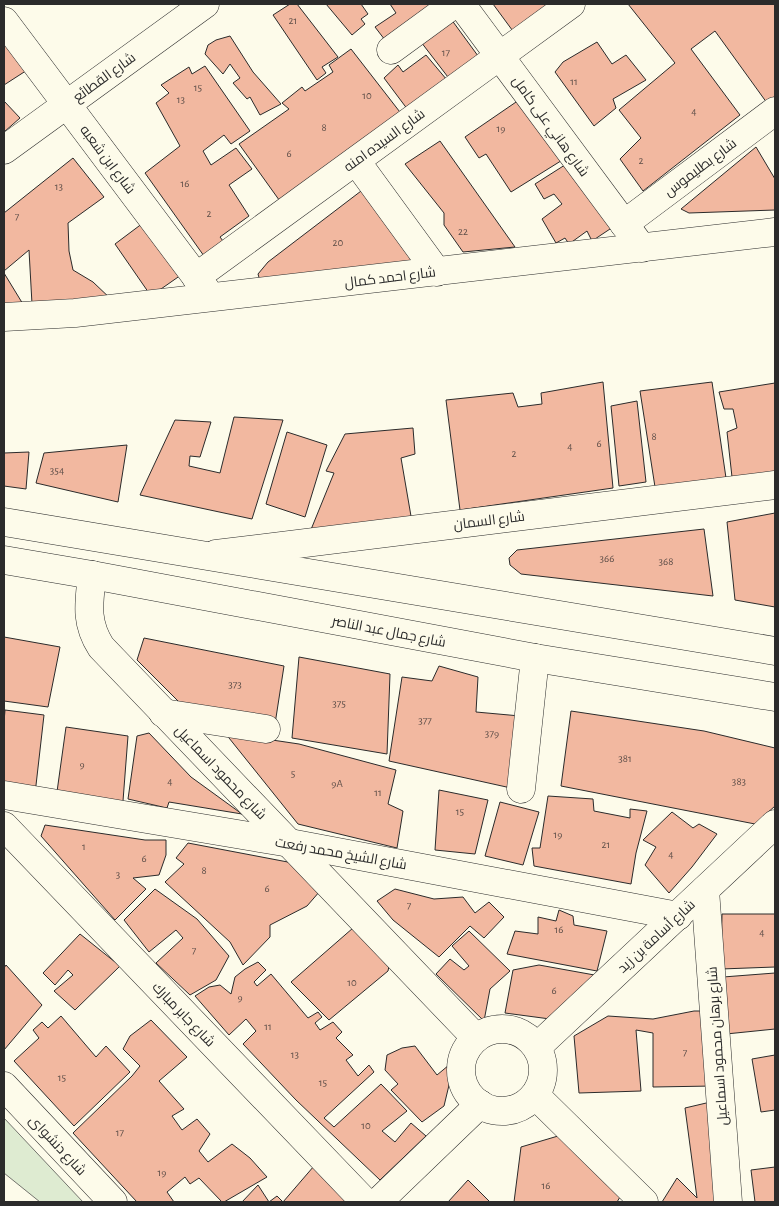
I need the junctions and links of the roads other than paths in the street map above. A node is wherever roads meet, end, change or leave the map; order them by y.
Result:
1 (205, 4) edge
2 (454, 4) edge
3 (461, 4) edge
4 (571, 4) edge
5 (4, 21) edge
6 (392, 50) dead end
7 (500, 56) junction
8 (67, 104) junction
9 (775, 111) edge
10 (4, 150) edge
11 (356, 161) junction
12 (624, 224) junction
13 (775, 232) edge
14 (642, 248) junction
15 (437, 272) junction
16 (204, 287) junction
17 (4, 317) edge
18 (775, 485) edge
19 (4, 522) edge
20 (203, 556) junction
21 (4, 560) edge
22 (92, 575) junction
23 (775, 651) edge
24 (535, 658) junction
25 (775, 697) edge
26 (163, 713) junction
27 (266, 730) dead end
28 (521, 789) dead end
29 (4, 795) edge
30 (775, 824) edge
31 (4, 826) edge
32 (290, 843) junction
33 (705, 890) junction
34 (678, 916) junction
35 (476, 1038) junction
36 (537, 1048) junction
37 (4, 1086) edge
38 (535, 1095) junction
39 (480, 1104) junction
40 (114, 1202) edge
41 (365, 1202) edge
42 (378, 1202) edge
43 (644, 1202) edge
44 (728, 1202) edge

1 - 8 street, شارع القطائع
2 - 6 street
3 - 7 street, شارع هاني على كامل
4 - 7 street, شارع السيده امنه
5 - 8 street, شارع ابن شعبه
7 - 11 street, شارع السيده امنه
7 - 12 street, شارع هاني على كامل
8 - 10 street, شارع القطائع
8 - 16 street, شارع ابن شعبه
9 - 12 street, شارع بطليموس
11 - 15 street
11 - 16 street, شارع السيده امنه
12 - 14 street, شارع هاني على كامل
13 - 14 street, شارع احمد كمال
14 - 15 street, شارع احمد كمال
15 - 16 street, شارع احمد كمال
16 - 17 street, شارع احمد كمال
18 - 20 street, شارع السمان
19 - 20 street
20 - 23 street
21 - 22 street, شارع جمال عبد الناصر
22 - 24 street, شارع جمال عبد الناصر
22 - 26 street, شارع محمود اسماعيل
24 - 25 street, شارع جمال عبد الناصر
24 - 28 street
26 - 27 street
26 - 32 street, شارع محمود اسماعيل
29 - 32 street, شارع الشيخ محمد رفعت
30 - 33 street, شارع أسامة بن زيد
31 - 41 street, شارع جابر مبارك
32 - 34 street, شارع الشيخ محمد رفعت
32 - 35 street, شارع محمود اسماعيل
33 - 34 street, شارع أسامة بن زيد
33 - 44 street, شارع برهان محمود اسماعيل
34 - 36 street, شارع أسامة بن زيد
35 - 36 street
35 - 39 street
36 - 38 street
37 - 40 street, شارع دنشواى
38 - 39 street
38 - 43 street
39 - 42 street

